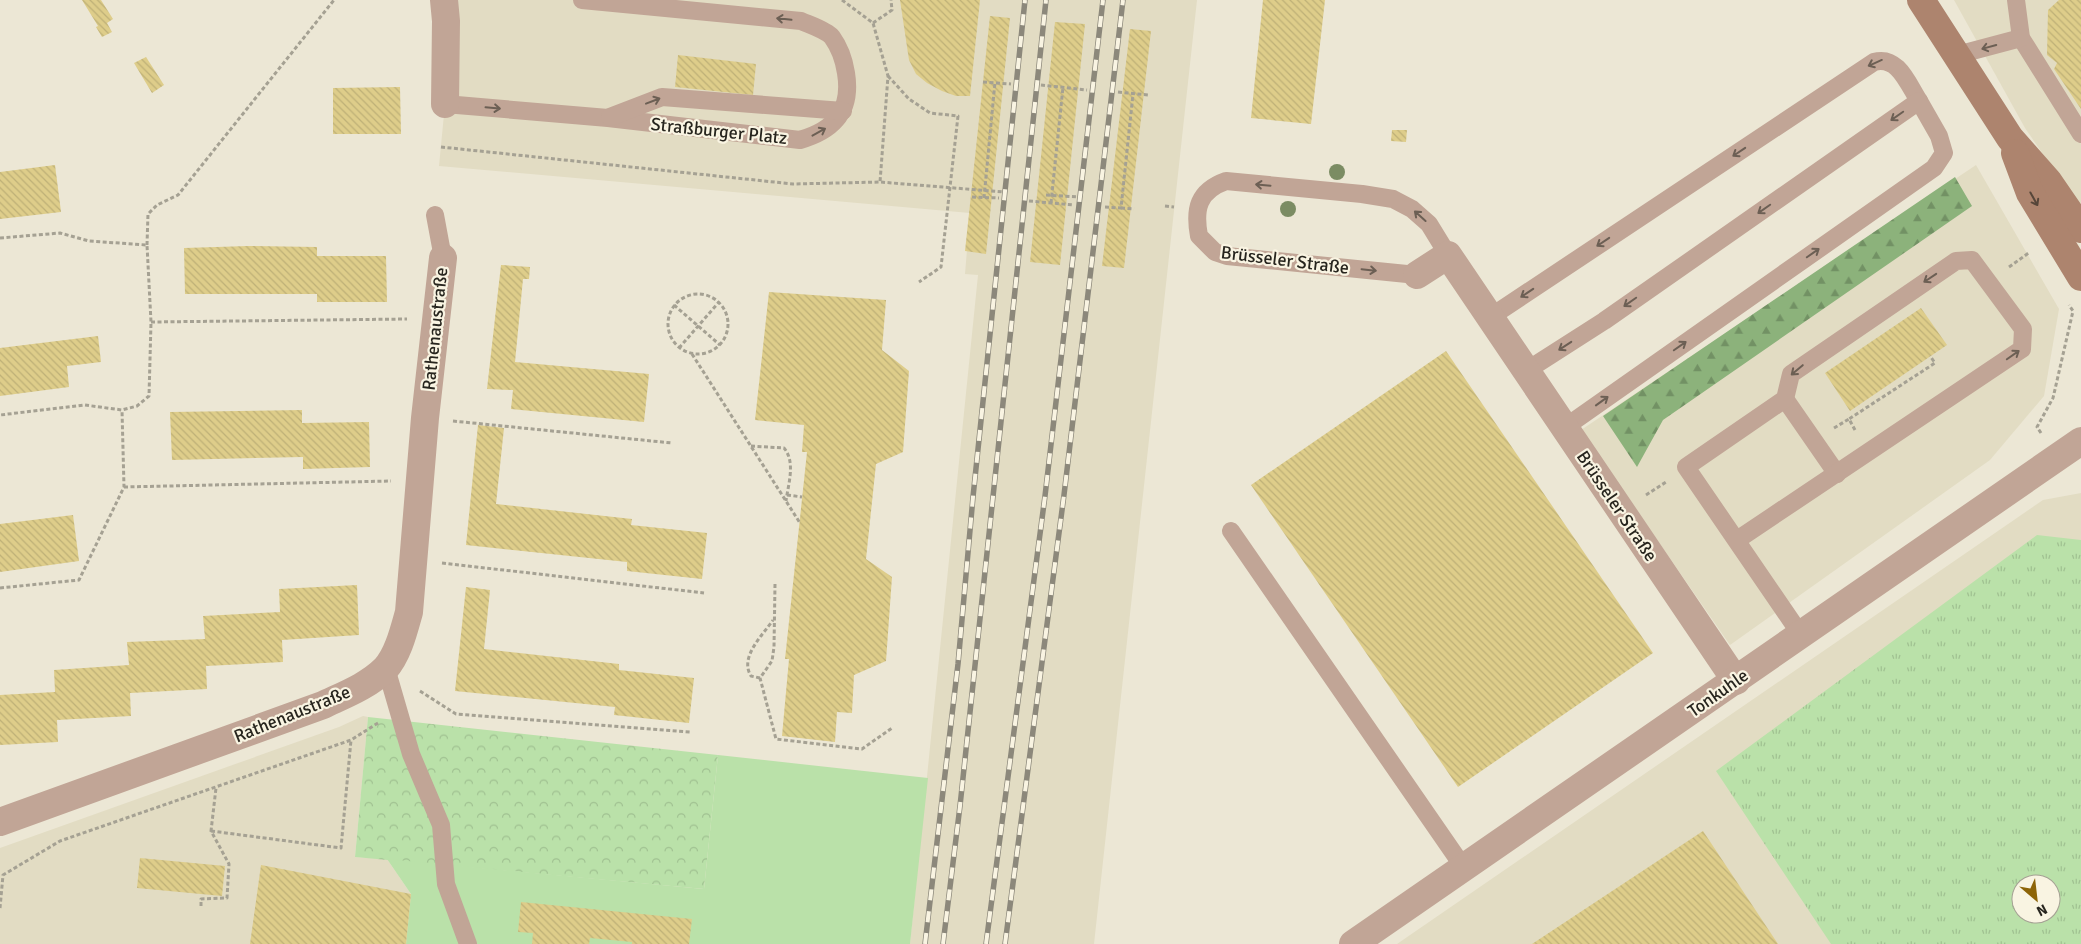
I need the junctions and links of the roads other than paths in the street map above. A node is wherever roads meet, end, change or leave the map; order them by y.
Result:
1 (444, 0) edge
2 (582, 0) edge
3 (1921, 0) edge
4 (2016, 0) edge
5 (2021, 38) junction
6 (1957, 55) junction
7 (1919, 102) junction
8 (445, 104) joint
9 (843, 111) junction
10 (608, 118) junction
11 (2081, 134) edge
12 (2010, 138) junction
13 (435, 215) dead end
14 (2081, 228) edge
15 (1448, 255) junction
16 (443, 258) joint
17 (1417, 275) joint
18 (2081, 277) edge
19 (1490, 318) junction
20 (1526, 371) junction
21 (1785, 398) junction
22 (1564, 428) junction
23 (2081, 441) edge
24 (1837, 474) junction
25 (1231, 531) dead end
26 (1737, 540) junction
27 (1801, 635) junction
28 (386, 668) junction
29 (1736, 681) junction
30 (0, 822) edge
31 (1464, 868) junction
32 (468, 944) edge
33 (1353, 944) edge

1 - 8 street, Straßburger Platz
9 -> 2 lane
3 - 6 main road
4 - 5 lane
5 -> 6 lane
5 - 11 lane
6 - 12 main road
7 -> 19 lane
7 -> 20 lane
22 -> 7 lane
8 -> 10 lane, Straßburger Platz
10 -> 9 lane
10 -> 9 lane, Straßburger Platz
12 - 14 main road
12 -> 18 main road
13 - 16 lane
15 - 17 street, Brüsseler Straße
15 -> 17 lane, Brüsseler Straße
15 - 19 street, Brüsseler Straße
16 - 28 street, Rathenaustraße
19 - 20 street, Brüsseler Straße
20 - 22 street, Brüsseler Straße
21 - 24 lane
24 -> 21 lane
21 - 26 lane
22 - 29 street, Brüsseler Straße
23 - 27 street, Tonkuhle
24 - 26 lane
25 - 31 lane
26 - 27 lane
27 - 29 street, Tonkuhle
28 - 30 street, Rathenaustraße
28 - 32 lane
29 - 31 street, Tonkuhle
31 - 33 street, Tonkuhle

